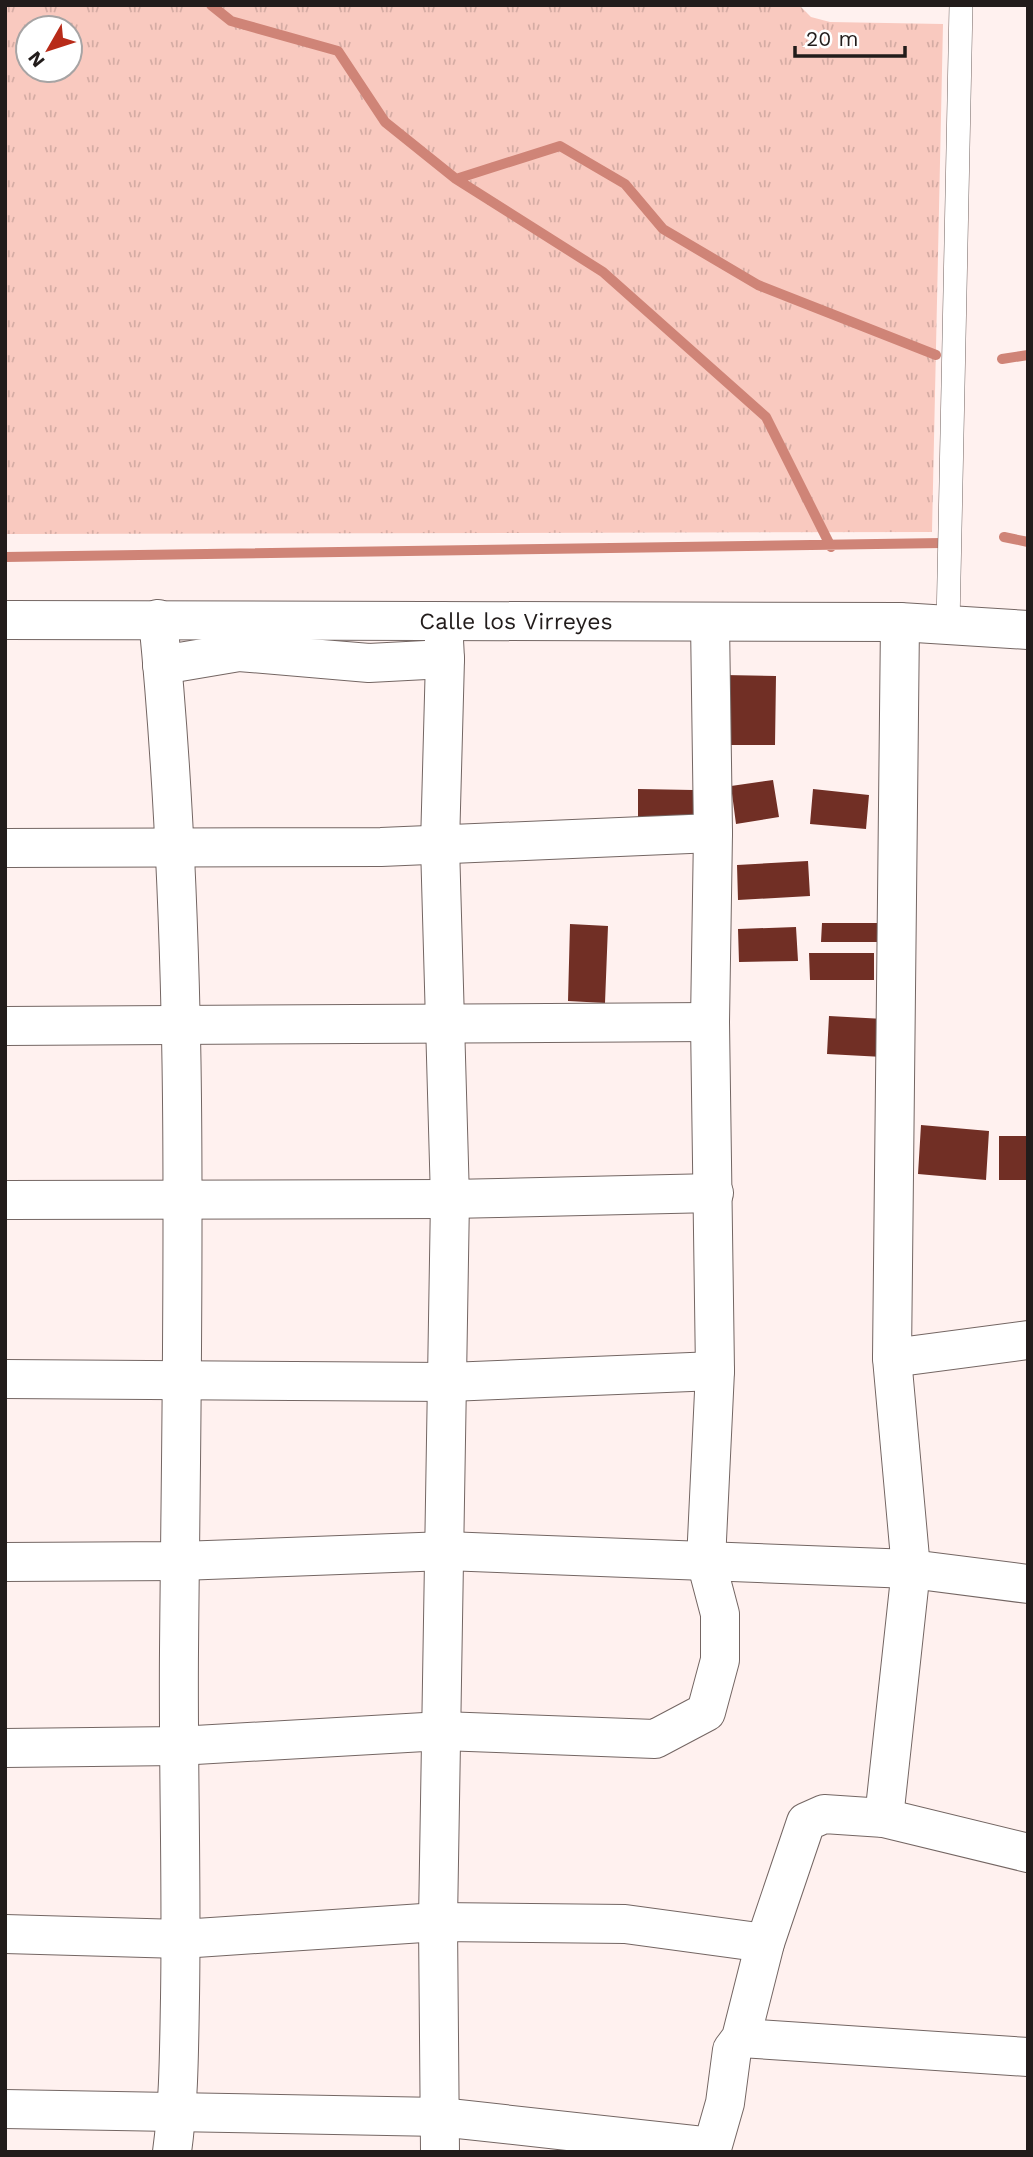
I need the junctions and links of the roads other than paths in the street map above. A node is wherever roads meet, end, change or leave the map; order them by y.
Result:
1 (961, 5) edge
2 (158, 619) junction
3 (5, 620) edge
4 (443, 621) junction
5 (710, 622) junction
6 (900, 622) junction
7 (948, 625) junction
8 (1028, 631) edge
9 (320, 641) junction
10 (445, 659) junction
11 (162, 665) junction
12 (713, 833) junction
13 (440, 845) junction
14 (5, 848) edge
15 (175, 849) junction
16 (710, 1022) junction
17 (443, 1025) junction
18 (5, 1026) edge
19 (183, 1026) junction
20 (714, 1193) junction
21 (450, 1199) junction
22 (5, 1200) edge
23 (184, 1201) junction
24 (1028, 1340) edge
25 (892, 1358) junction
26 (715, 1371) junction
27 (5, 1379) edge
28 (184, 1380) junction
29 (449, 1382) junction
30 (446, 1551) junction
31 (180, 1561) junction
32 (706, 1561) junction
33 (5, 1562) edge
34 (911, 1569) junction
35 (1028, 1584) edge
36 (442, 1731) junction
37 (178, 1746) junction
38 (5, 1748) edge
39 (884, 1818) junction
40 (1028, 1853) edge
41 (439, 1922) junction
42 (5, 1934) edge
43 (181, 1939) junction
44 (765, 1943) junction
45 (741, 2038) junction
46 (1028, 2057) edge
47 (5, 2109) edge
48 (178, 2113) junction
49 (440, 2134) edge
50 (711, 2149) edge
51 (172, 2152) edge

1 - 7 lane
2 - 3 street, Calle los Virreyes
2 - 9 street, Calle los Virreyes
2 - 11 street
4 - 5 street, Calle los Virreyes
4 - 9 street, Calle los Virreyes
4 - 10 street
5 - 6 street, Calle los Virreyes
5 - 12 street
6 - 7 street, Calle los Virreyes
6 - 25 street
7 - 8 street, Calle los Virreyes
9 - 10 street
9 - 11 street
10 - 13 street
11 - 15 street
12 - 13 street
12 - 16 street
13 - 15 street
13 - 17 street
14 - 15 street
15 - 19 street
16 - 17 street
16 - 20 street
17 - 19 street
17 - 21 street
18 - 19 street
19 - 23 street
20 - 21 street
20 - 26 street
21 - 23 street
21 - 29 street
22 - 23 street
23 - 28 street
24 - 25 street
25 - 34 street
26 - 29 street
26 - 32 street
27 - 28 street
28 - 29 street
28 - 31 street
29 - 30 street
30 - 31 street
30 - 32 street
30 - 36 street
31 - 33 street
31 - 37 street
32 - 34 street
32 - 36 street
34 - 35 street
34 - 39 street
36 - 37 street
36 - 41 street
37 - 38 street
37 - 43 street
39 - 40 street
39 - 44 street
41 - 43 street
41 - 44 street
41 - 49 street
42 - 43 street
43 - 48 street
44 - 45 street
45 - 46 street
45 - 50 street
47 - 48 street
48 - 49 street
48 - 51 street
49 - 50 street

